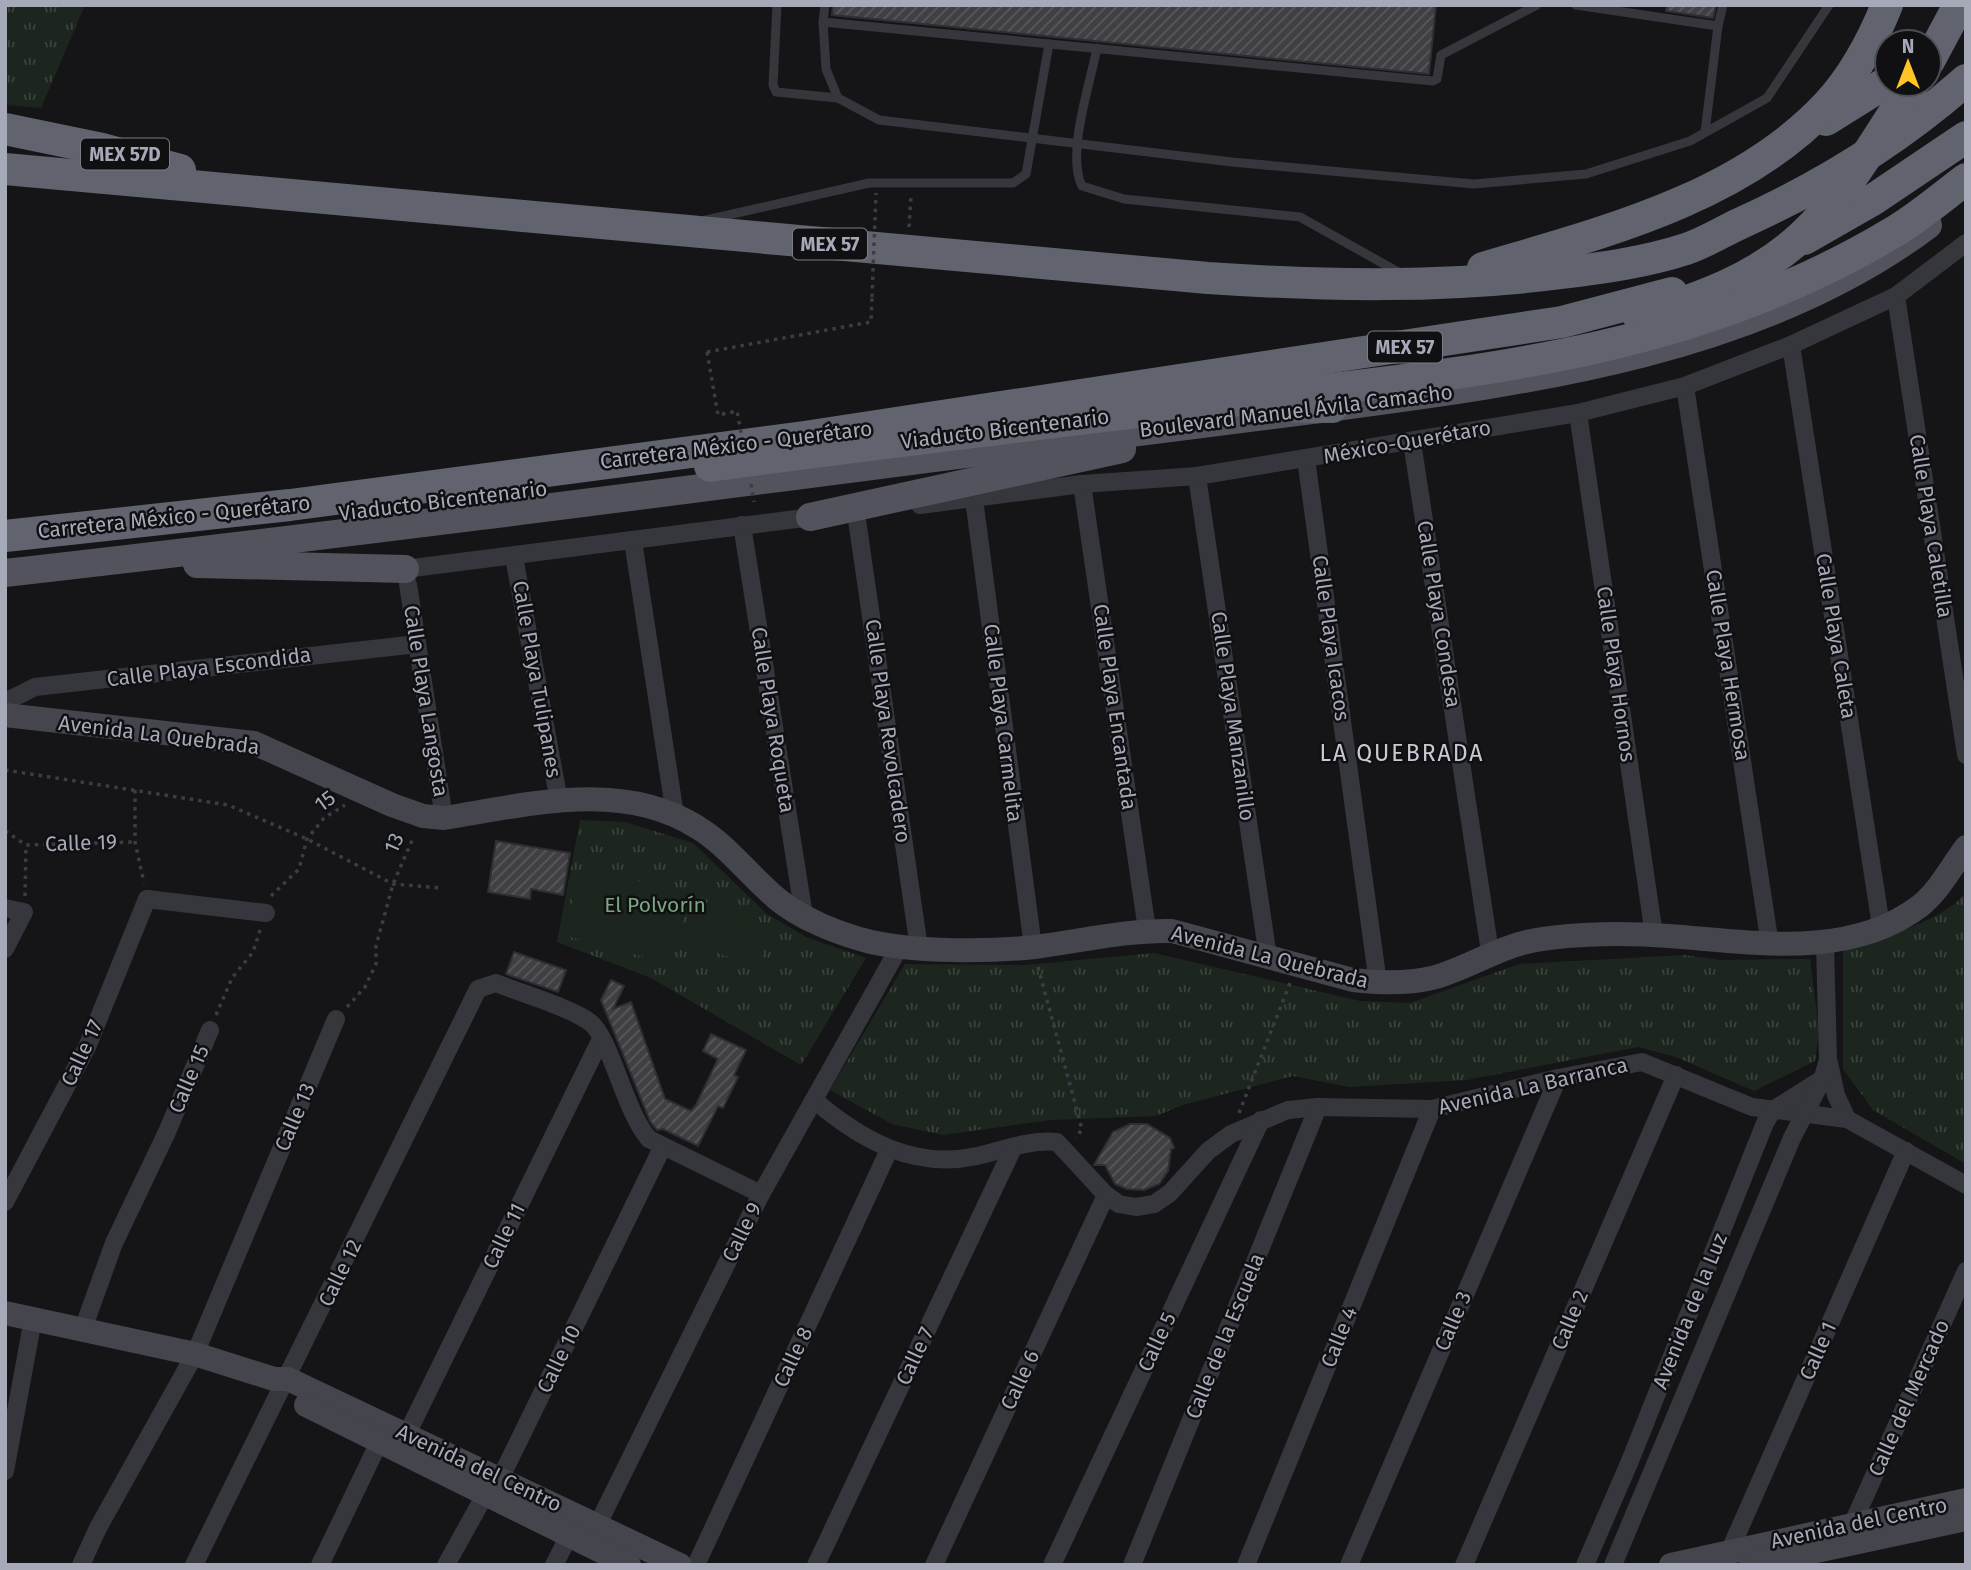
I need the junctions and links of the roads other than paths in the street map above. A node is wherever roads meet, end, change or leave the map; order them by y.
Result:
1 (777, 5) edge
2 (825, 5) edge
3 (1537, 5) edge
4 (1576, 5) edge
5 (1723, 5) edge
6 (1829, 5) edge
7 (1887, 5) edge
8 (1959, 5) edge
9 (823, 22) junction
10 (1966, 23) edge
11 (1718, 26) junction
12 (1943, 35) edge
13 (1943, 42) edge
14 (1049, 44) junction
15 (1097, 48) junction
16 (1966, 80) edge
17 (1873, 90) edge
18 (838, 98) junction
19 (1904, 98) edge
20 (5, 129) edge
21 (1705, 132) junction
22 (1966, 137) edge
23 (1032, 138) junction
24 (1078, 144) junction
25 (1755, 161) junction
26 (5, 169) edge
27 (1966, 179) edge
28 (241, 191) junction
29 (1966, 197) edge
30 (667, 229) junction
31 (1966, 243) edge
32 (1420, 284) junction
33 (1896, 296) junction
34 (1791, 345) junction
35 (1486, 369) junction
36 (1685, 386) junction
37 (1037, 402) junction
38 (1332, 407) junction
39 (1578, 413) junction
40 (1223, 421) junction
41 (1412, 442) junction
42 (1306, 459) junction
43 (1197, 476) junction
44 (1082, 484) junction
45 (974, 499) junction
46 (856, 513) junction
47 (810, 517) junction
48 (742, 525) junction
49 (5, 530) edge
50 (46, 531) junction
51 (5, 536) edge
52 (632, 541) junction
53 (5, 554) edge
54 (514, 556) junction
55 (100, 562) junction
56 (5, 573) edge
57 (407, 577) junction
58 (417, 644) junction
59 (5, 702) edge
60 (5, 715) edge
61 (1966, 755) edge
62 (559, 801) junction
63 (675, 815) junction
64 (434, 817) junction
65 (1966, 847) edge
66 (5, 908) edge
67 (266, 913) road end
68 (804, 916) junction
69 (1881, 926) junction
70 (1147, 930) junction
71 (1654, 935) junction
72 (1825, 943) junction
73 (1770, 945) junction
74 (910, 947) junction
75 (1033, 947) junction
76 (5, 949) edge
77 (1490, 952) junction
78 (1268, 957) junction
79 (1378, 983) junction
80 (336, 1020) road end
81 (209, 1030) road end
82 (601, 1039) junction
83 (1828, 1060) junction
84 (1676, 1075) junction
85 (1558, 1078) junction
86 (1822, 1080) junction
87 (814, 1100) junction
88 (1318, 1107) junction
89 (1432, 1109) junction
90 (1773, 1110) junction
91 (1804, 1114) junction
92 (1847, 1119) junction
93 (1261, 1120) junction
94 (662, 1148) junction
95 (1013, 1148) junction
96 (889, 1150) junction
97 (1906, 1152) junction
98 (1966, 1185) edge
99 (761, 1194) junction
100 (1106, 1195) junction
101 (5, 1202) edge
102 (1966, 1271) edge
103 (5, 1313) edge
104 (33, 1319) junction
105 (83, 1329) junction
106 (195, 1354) junction
107 (281, 1383) junction
108 (391, 1434) junction
109 (5, 1471) edge
110 (493, 1485) junction
111 (1966, 1500) edge
112 (1966, 1519) edge
113 (598, 1524) junction
114 (1852, 1525) junction
115 (570, 1534) junction
116 (1730, 1550) junction
117 (668, 1562) edge
118 (81, 1565) edge
119 (194, 1565) edge
120 (320, 1565) edge
121 (446, 1565) edge
122 (554, 1565) edge
123 (629, 1565) edge
124 (696, 1565) edge
125 (816, 1565) edge
126 (934, 1565) edge
127 (1052, 1565) edge
128 (1132, 1565) edge
129 (1246, 1565) edge
130 (1349, 1565) edge
131 (1464, 1565) edge
132 (1585, 1565) edge
133 (1613, 1565) edge
134 (1671, 1565) edge
135 (1751, 1565) edge

1 - 18 lane
2 - 9 lane
3 - 15 lane
4 - 11 lane
5 - 11 lane
6 - 21 lane
7 - 25 highway
8 - 12 highway, bridge
9 - 14 lane
9 - 18 lane
10 - 13 highway
11 - 21 lane
14 - 15 lane
14 - 23 lane
15 - 24 lane
16 - 32 highway, MEX 57
17 - 25 highway
18 - 23 lane
19 - 35 highway, bridge
20 - 28 highway, MEX 57D
21 - 24 lane
22 - 37 highway, Carretera México - Querétaro / MEX 57
23 - 24 lane
23 - 30 lane
24 - 32 lane
25 - 32 highway
26 - 28 highway, MEX 57
27 - 35 highway, Viaducto Bicentenario, bridge
28 - 30 highway, MEX 57
29 - 38 main road, Boulevard Manuel Ávila Camacho
30 - 32 highway, MEX 57
31 - 33 street, México-Querétaro
33 - 34 street, México-Querétaro
33 - 61 street, Calle Playa Caletilla
34 - 36 street, México-Querétaro
34 - 69 street, Calle Playa Caleta
35 - 53 highway, Viaducto Bicentenario, bridge
36 - 39 street, México-Querétaro
36 - 73 street, Calle Playa Hermosa
37 - 38 highway
37 - 50 highway, Carretera México - Querétaro / MEX 57
38 - 40 main road, Boulevard Manuel Ávila Camacho
39 - 41 street, México-Querétaro
39 - 71 street, Calle Playa Hornos
40 - 47 main road
40 - 55 main road, Boulevard Manuel Ávila Camacho
41 - 42 street, México-Querétaro
41 - 77 street, Calle Playa Condesa
42 - 43 street, México-Querétaro
42 - 79 street, Calle Playa Icacos
43 - 44 street, México-Querétaro
43 - 78 street, Calle Playa Manzanillo
44 - 45 street, México-Querétaro
44 - 70 street, Calle Playa Encantada
45 - 46 street, México-Querétaro
45 - 75 street, Calle Playa Carmelita
46 - 47 street, México-Querétaro
46 - 74 street, Calle Playa Revolcadero
47 - 48 street, México-Querétaro
48 - 52 street, México-Querétaro
48 - 68 street, Calle Playa Roqueta
49 - 50 highway
50 - 51 highway, Carretera México - Querétaro / MEX 57
52 - 54 street, México-Querétaro
52 - 63 street
54 - 57 street, México-Querétaro
54 - 62 street, Calle Playa Tulipanes
55 - 56 main road, Boulevard Manuel Ávila Camacho
55 - 57 main road
57 - 58 street, Calle Playa Langosta
58 - 59 street, Calle Playa Escondida
58 - 64 street, Calle Playa Langosta
60 - 64 street, Avenida La Quebrada
62 - 63 street, Avenida La Quebrada
62 - 64 street, Avenida La Quebrada
63 - 68 street, Avenida La Quebrada
65 - 69 street, Avenida La Quebrada
66 - 76 street
67 - 101 street, Calle 17
68 - 74 street, Avenida La Quebrada
69 - 72 street, Avenida La Quebrada
70 - 75 street, Avenida La Quebrada
70 - 78 street, Avenida La Quebrada
71 - 73 street, Avenida La Quebrada
71 - 77 street, Avenida La Quebrada
72 - 73 street, Avenida La Quebrada
72 - 83 street, Avenida de la Luz
74 - 75 street, Avenida La Quebrada
74 - 87 street, Calle 9
77 - 79 street, Avenida La Quebrada
78 - 79 street, Avenida La Quebrada
80 - 106 street, Calle 13
81 - 105 street, Calle 15
82 - 94 street
82 - 107 street, Calle 12
82 - 108 street, Calle 11
83 - 86 street, Avenida de la Luz
83 - 92 street
84 - 85 street, Avenida La Barranca
84 - 90 street, Avenida La Barranca
84 - 131 street, Calle 2
85 - 89 street, Avenida La Barranca
85 - 130 street, Calle 3
86 - 90 street
86 - 91 street, Avenida de la Luz
87 - 96 street, Avenida La Barranca
87 - 99 street, Calle 9
88 - 89 street, Avenida La Barranca
88 - 93 street, Avenida La Barranca
88 - 128 street, Calle de la Escuela
89 - 129 street, Calle 4
90 - 91 street, Avenida La Barranca
90 - 132 street, Avenida de la Luz
91 - 92 street, Avenida La Barranca
91 - 133 street, Avenida de la Luz
92 - 97 street, Avenida La Barranca
93 - 100 street, Avenida La Barranca
93 - 127 street, Calle 5
94 - 99 street
94 - 110 street, Calle 10
95 - 96 street, Avenida La Barranca
95 - 100 street, Avenida La Barranca
95 - 125 street, Calle 7
96 - 124 street, Calle 8
97 - 98 street, Avenida La Barranca
97 - 116 street, Calle 1
99 - 113 street, Calle 9
100 - 126 street, Calle 6
102 - 114 street, Calle del Mercado
103 - 104 street, Avenida del Centro
104 - 105 street, Avenida del Centro
104 - 109 street
105 - 106 street, Avenida del Centro
106 - 107 street, Avenida del Centro
106 - 118 street
107 - 108 street, Avenida del Centro
107 - 119 street, Calle 12
108 - 110 street, Avenida del Centro
108 - 120 street, Calle 11
110 - 113 street, Avenida del Centro
110 - 115 street, Avenida del Centro
110 - 121 street, Calle 10
111 - 114 street, Avenida del Centro
112 - 135 street, Avenida del Centro
113 - 117 street, Avenida del Centro
114 - 116 street, Avenida del Centro
115 - 122 street
115 - 123 street, Avenida del Centro
116 - 134 street, Avenida del Centro

